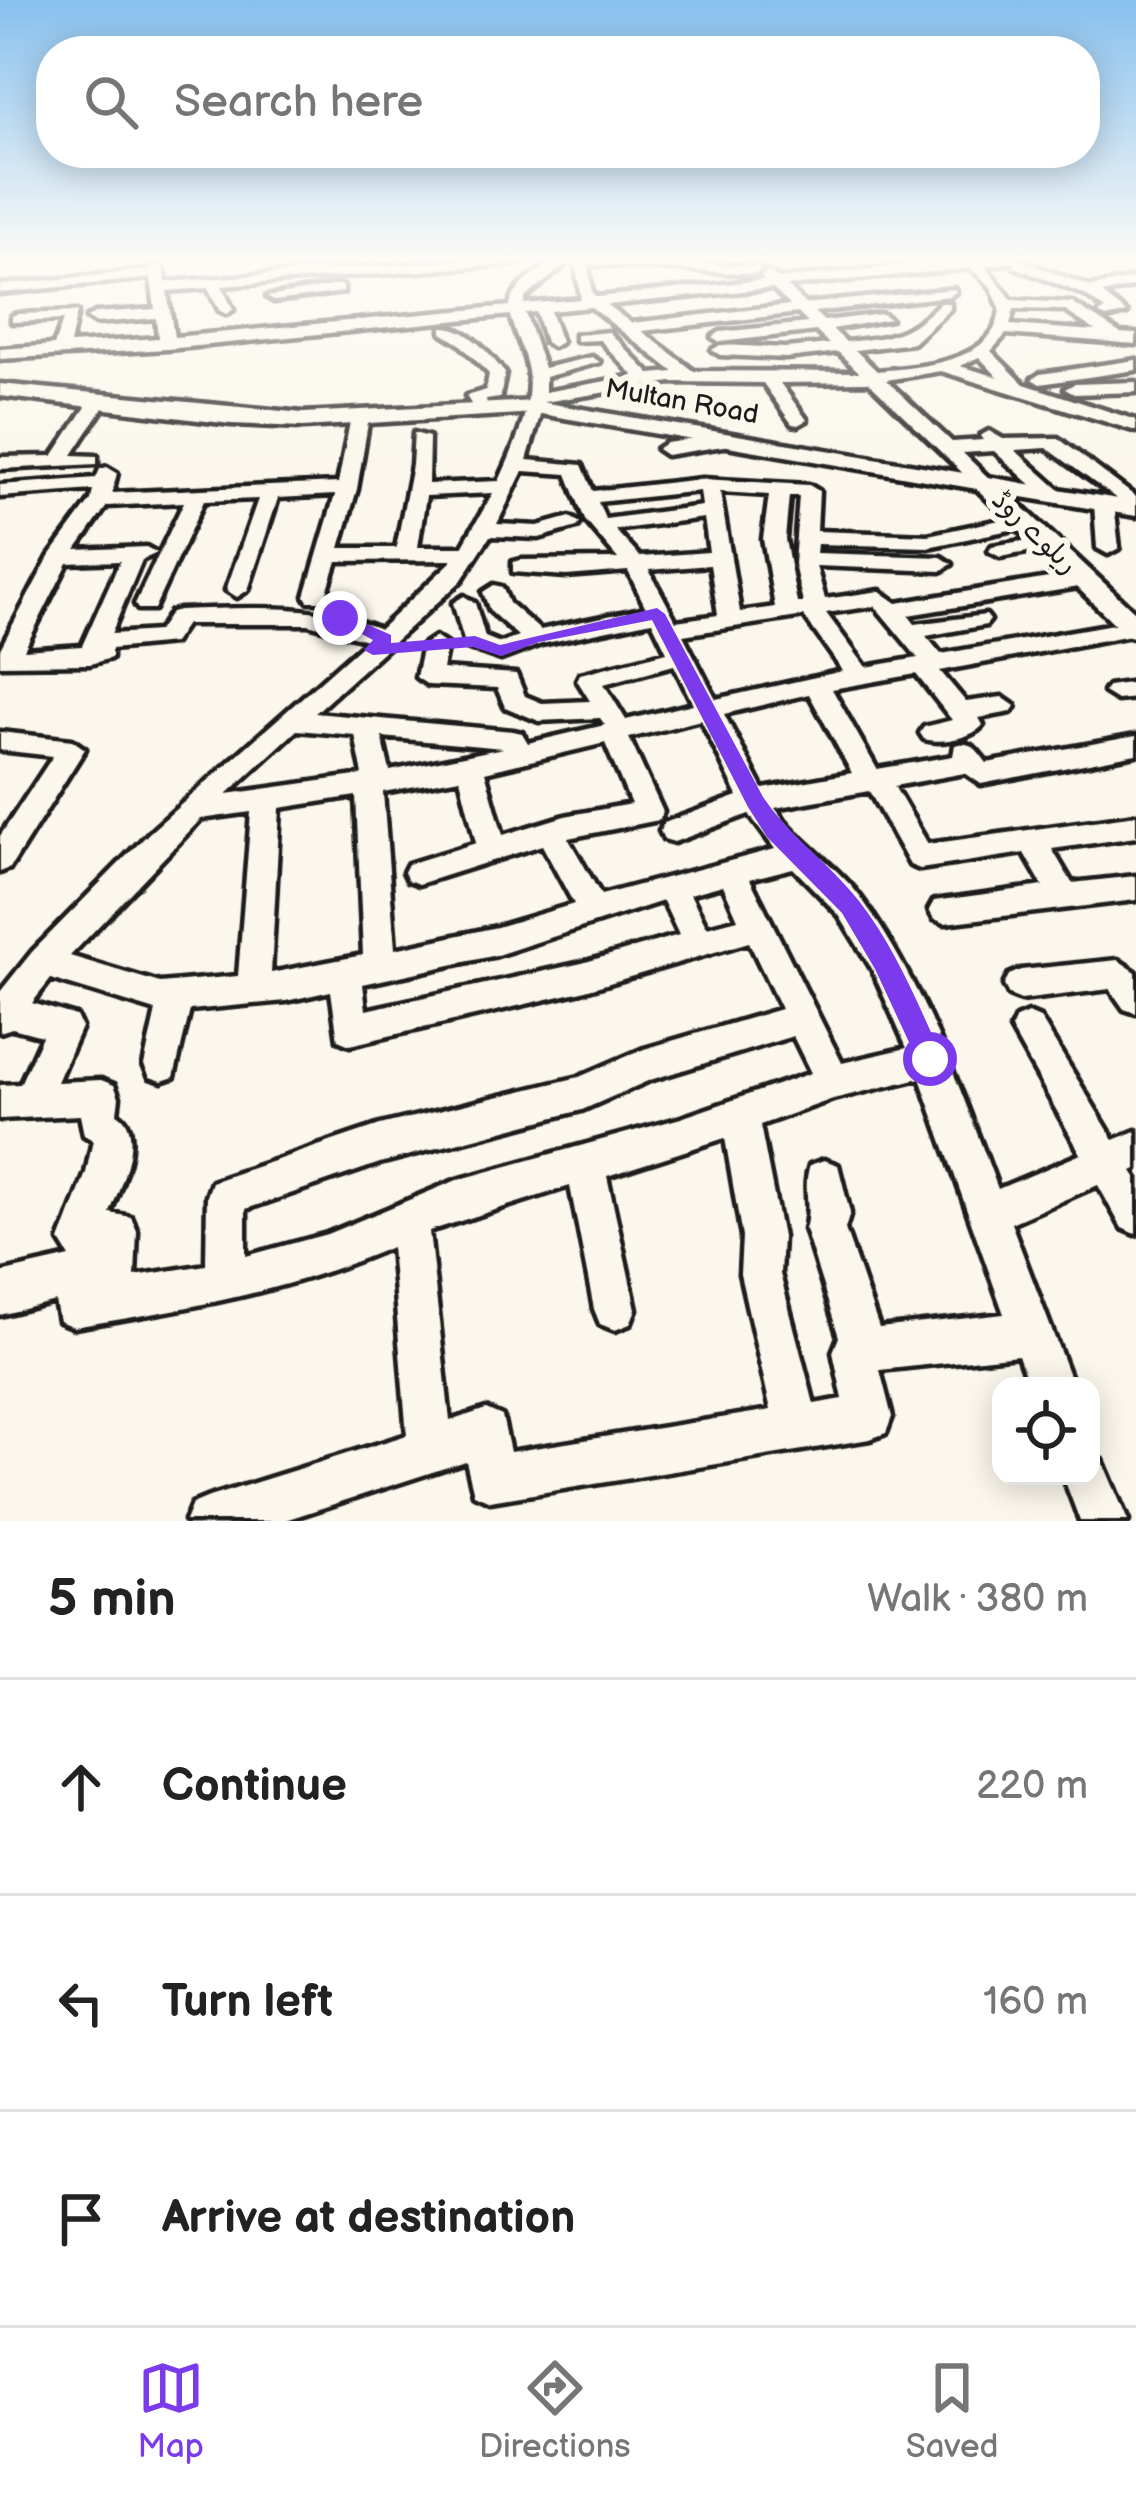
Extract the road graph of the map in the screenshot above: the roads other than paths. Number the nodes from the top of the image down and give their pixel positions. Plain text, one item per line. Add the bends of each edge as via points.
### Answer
1 (67, 330) edge
2 (127, 330) edge
3 (165, 330) edge
4 (224, 330) edge
5 (253, 330) edge
6 (282, 330) edge
7 (323, 330) edge
8 (458, 330) edge
9 (525, 330) edge
10 (551, 330) edge
11 (631, 330) edge
12 (703, 330) edge
13 (755, 330) edge
14 (784, 330) edge
15 (794, 330) edge
16 (823, 330) edge
17 (894, 330) edge
18 (922, 330) edge
19 (1004, 330) edge
20 (1013, 330) edge
21 (1080, 330) edge
22 (758, 333) junction
23 (284, 334) junction
24 (253, 336) junction
25 (582, 338) dead end
26 (904, 338) junction
27 (1088, 338) junction
28 (225, 339) junction
29 (1127, 339) edge
30 (553, 342) dead end
31 (167, 344) junction
32 (842, 347) junction
33 (128, 348) junction
34 (718, 348) junction
35 (813, 350) junction
36 (60, 351) junction
37 (783, 352) junction
38 (983, 352) junction
39 (0, 353) edge
40 (940, 366) junction
41 (1128, 366) edge
42 (537, 374) junction
43 (690, 376) junction
44 (1063, 376) junction
45 (873, 377) junction
46 (768, 378) junction
47 (795, 379) junction
48 (1040, 379) dead end
49 (646, 380) junction
50 (621, 383) junction
51 (1136, 384) edge
52 (1018, 388) junction
53 (0, 390) edge
54 (98, 402) junction
55 (535, 403) junction
56 (482, 408) junction
57 (360, 417) junction
58 (798, 420) dead end
59 (1136, 426) edge
60 (989, 436) junction
61 (420, 437) dead end
62 (730, 440) junction
63 (692, 448) junction
64 (948, 448) junction
65 (666, 449) dead end
66 (798, 452) junction
67 (59, 461) junction
68 (0, 463) edge
69 (508, 476) junction
70 (101, 479) junction
71 (703, 485) junction
72 (986, 485) junction
73 (786, 488) junction
74 (347, 489) junction
75 (0, 490) edge
76 (418, 490) junction
77 (270, 494) junction
78 (1054, 496) junction
79 (196, 497) junction
80 (1104, 504) junction
81 (1136, 508) edge
82 (713, 511) junction
83 (584, 516) junction
84 (913, 518) dead end
85 (1024, 520) junction
86 (476, 541) junction
87 (931, 541) junction
88 (1047, 543) junction
89 (806, 548) junction
90 (1108, 548) dead end
91 (172, 551) junction
92 (1000, 551) dead end
93 (406, 553) junction
94 (133, 554) junction
95 (328, 555) junction
96 (61, 556) junction
97 (719, 558) junction
98 (849, 561) junction
99 (633, 562) junction
100 (521, 567) dead end
101 (1085, 579) junction
102 (237, 590) dead end
103 (494, 592) dead end
104 (316, 596) dead end
105 (464, 603) dead end
106 (146, 604) dead end
107 (886, 604) junction
108 (804, 608) junction
109 (978, 620) dead end
110 (730, 621) junction
111 (1135, 628) edge
112 (909, 632) junction
113 (668, 633) junction
114 (535, 638) junction
115 (475, 642) junction
116 (379, 644) junction
117 (435, 645) junction
118 (93, 655) junction
119 (929, 666) junction
120 (861, 678) junction
121 (816, 685) junction
122 (1002, 706) dead end
123 (710, 708) junction
124 (549, 712) junction
125 (959, 712) junction
126 (289, 720) junction
127 (614, 724) junction
128 (366, 726) junction
129 (933, 733) dead end
130 (0, 741) edge
131 (563, 745) junction
132 (1136, 746) edge
133 (520, 755) junction
134 (470, 766) junction
135 (872, 780) junction
136 (374, 783) junction
137 (266, 799) junction
138 (755, 802) junction
139 (196, 809) junction
140 (1136, 826) edge
141 (674, 831) dead end
142 (549, 832) junction
143 (1034, 844) junction
144 (492, 848) junction
145 (802, 854) junction
146 (0, 860) edge
147 (418, 872) dead end
148 (731, 872) junction
149 (671, 886) junction
150 (1136, 888) edge
151 (1066, 899) junction
152 (945, 910) dead end
153 (595, 912) junction
154 (755, 927) junction
155 (699, 944) junction
156 (380, 964) junction
157 (346, 972) junction
158 (23, 973) edge
159 (1021, 985) dead end
160 (254, 990) junction
161 (175, 998) junction
162 (1136, 998) edge
163 (2, 1014) edge
164 (800, 1019) junction
165 (1028, 1029) dead end
166 (930, 1059) junction
167 (162, 1065) dead end
168 (833, 1082) junction
169 (15, 1102) edge
170 (740, 1116) junction
171 (1123, 1155) edge
172 (585, 1162) junction
173 (824, 1179) dead end
174 (986, 1214) junction
175 (1136, 1214) edge
176 (408, 1219) junction
177 (226, 1282) junction
178 (101, 1290) junction
179 (0, 1294) edge
180 (615, 1309) dead end
181 (1030, 1333) junction
182 (865, 1351) junction
183 (1047, 1377) edge
184 (798, 1429) junction
185 (431, 1452) junction
186 (1090, 1485) edge
187 (292, 1507) edge
188 (208, 1521) edge
189 (1104, 1521) edge

1 - 36 street
2 - 33 street
3 - 31 street
4 - 28 street
5 - 24 street
6 - 23 street
7 - 23 street
8 - 56 street via 497,373 494,394 475,396
9 - 42 street
10 - 30 street
11 - 43 street
12 - 34 street
13 - 22 street
14 - 22 street
15 - 35 street
16 - 32 street
17 - 26 street
18 - 26 street
19 - 38 street
20 - 27 street
21 - 27 street
22 - 34 street
22 - 37 street
23 - 24 street
24 - 28 street
25 - 49 street via 604,335
26 - 32 street
27 - 29 street
27 - 41 street
28 - 31 street
31 - 33 street
32 - 35 street
32 - 45 street
33 - 36 street
34 - 37 street
35 - 37 street
36 - 39 street
37 - 47 street
38 - 40 street
38 - 52 street
40 - 45 street
40 - 52 street
41 - 44 street
41 - 51 street
42 - 50 street via 598,359
42 - 55 street
43 - 46 street
43 - 49 street
44 - 48 street
44 - 51 street via 1073,388
45 - 47 street
45 - 64 street
46 - 47 street
46 - 58 street
49 - 50 street
50 - 55 street
52 - 59 street
53 - 54 main road, Multan Road
54 - 57 main road, Multan Road via 231,417
54 - 67 street
55 - 56 main road, Multan Road
55 - 62 main road, Multan Road
55 - 69 street
56 - 57 main road, Multan Road
57 - 74 street
60 - 64 street
60 - 78 street
60 - 81 street via 1051,442
61 - 76 street
62 - 63 street
62 - 66 main road, Multan Road
63 - 65 street
63 - 71 street via 696,462 687,463
64 - 72 street
66 - 72 main road, Multan Road
66 - 73 street
67 - 68 street
67 - 70 street
69 - 76 street
69 - 83 street via 575,469
69 - 86 street
70 - 75 street
70 - 79 street
70 - 96 street
71 - 73 street
71 - 82 street
71 - 83 street
72 - 78 main road, Multan Road
72 - 85 main road, ریلوے روڈ
73 - 89 street via 809,490
73 - 108 street via 773,539
74 - 77 street
74 - 95 street
76 - 93 street
77 - 79 street
77 - 102 street
78 - 80 main road, Multan Road
79 - 91 street
80 - 81 main road, Multan Road
80 - 90 street
82 - 83 street
82 - 97 street
83 - 86 street
83 - 99 street
84 - 87 street
85 - 87 street
85 - 88 main road, ریلوے روڈ
86 - 93 street
86 - 116 street via 453,576
87 - 89 street
87 - 98 street via 945,572
88 - 92 street
88 - 101 main road, ریلوے روڈ
89 - 98 street
89 - 108 street
91 - 94 street
91 - 106 street
93 - 95 street
94 - 96 street
94 - 118 street
95 - 104 street
96 - 118 street via 7,658
97 - 99 street
97 - 110 street
98 - 107 street
99 - 100 street
99 - 113 street
101 - 107 street
101 - 111 main road, ریلوے روڈ
103 - 114 street via 498,606
105 - 115 street
107 - 108 street
107 - 112 street
108 - 110 street
108 - 120 street
109 - 112 street
110 - 113 street
111 - 119 street
112 - 119 street
113 - 114 street
113 - 123 street
113 - 127 street via 589,680
114 - 115 street via 501,651
115 - 117 street
116 - 117 street
116 - 118 street via 340,618 297,612 178,617 165,638
116 - 126 street
117 - 124 street via 428,677 507,680 514,701
119 - 120 street
119 - 125 street
120 - 121 street
121 - 123 street
121 - 135 street
122 - 125 street
123 - 127 street
123 - 138 street
124 - 127 street
124 - 131 street
125 - 129 street via 970,725
126 - 128 street
126 - 139 street
127 - 131 street
127 - 142 street via 649,812
128 - 133 street via 513,740
128 - 136 street
130 - 146 street via 72,749
131 - 133 street
132 - 135 street via 981,774 966,755
133 - 134 street
134 - 136 street
134 - 144 street
135 - 138 street
135 - 143 street via 920,857
136 - 137 street
136 - 156 street
137 - 139 street
137 - 160 street
138 - 141 street
138 - 145 street
139 - 158 street
140 - 143 street
142 - 144 street
142 - 153 street
143 - 151 street
144 - 147 street
145 - 148 street
145 - 166 street via 850,906
148 - 149 street
148 - 154 street
149 - 153 street
149 - 155 street
150 - 151 street
151 - 152 street
153 - 156 street
154 - 155 street
154 - 164 street
155 - 157 street via 350,1029
156 - 157 street
157 - 160 street
158 - 161 street
158 - 163 street
159 - 162 street via 1118,974
160 - 161 street
161 - 167 street
163 - 169 street via 64,1027
164 - 168 street
164 - 177 street via 644,1065 582,1093 380,1144 226,1196
165 - 171 street
166 - 168 street
166 - 174 street
168 - 170 street
169 - 178 street via 101,1097 97,1122 113,1130 80,1241 117,1231
170 - 172 street
170 - 184 street via 762,1237 760,1274
171 - 174 street
171 - 175 street
172 - 176 street
172 - 180 street
173 - 182 street via 825,1229
174 - 181 street
176 - 177 street via 328,1254
176 - 185 street
177 - 178 street
178 - 179 street
181 - 182 street
181 - 183 street
182 - 184 street via 854,1352 869,1417
184 - 185 street via 490,1478 486,1432
185 - 187 street
186 - 189 street
187 - 188 street

